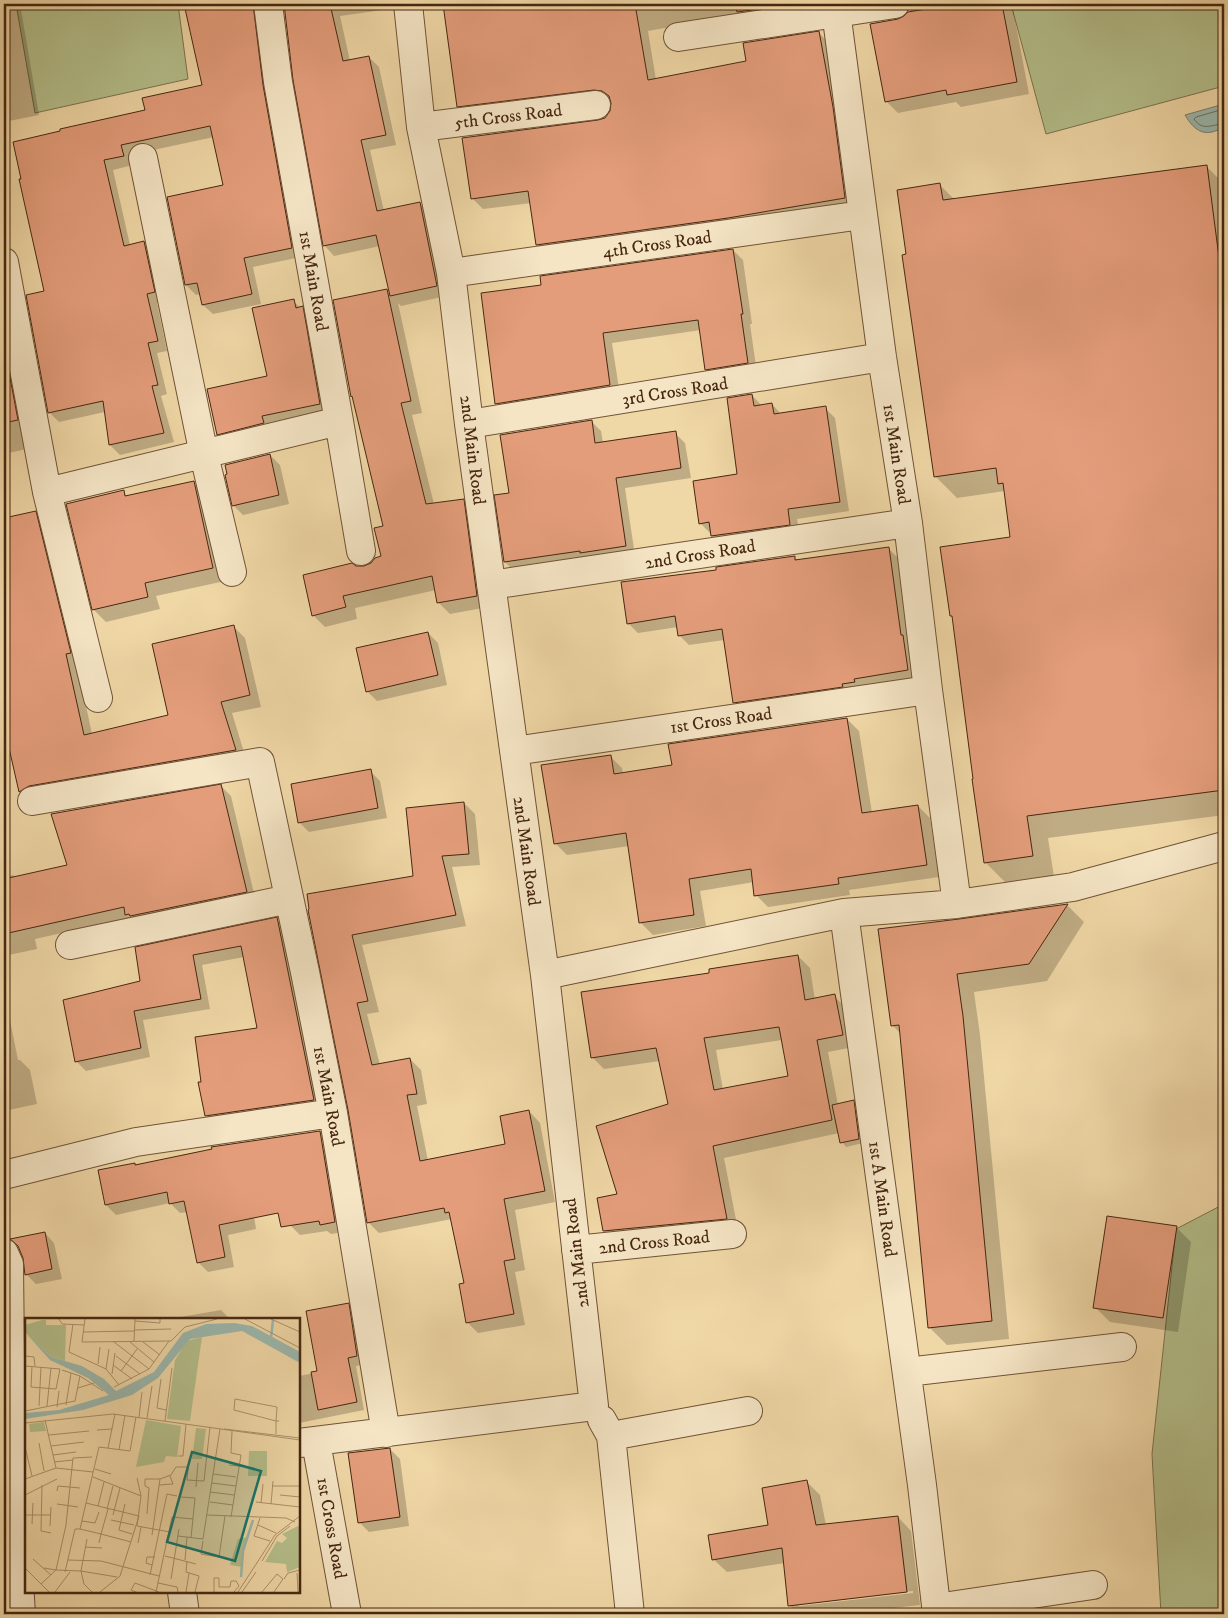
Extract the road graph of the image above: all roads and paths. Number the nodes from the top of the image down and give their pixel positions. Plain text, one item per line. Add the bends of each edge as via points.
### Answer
1 (268, 4) edge
2 (408, 4) edge
3 (895, 4) edge
4 (836, 8) edge
5 (678, 37) dead end
6 (596, 105) dead end
7 (421, 127) junction
8 (143, 158) dead end
9 (862, 214) junction
10 (4, 270) edge
11 (451, 273) junction
12 (882, 358) junction
13 (339, 421) junction
14 (469, 424) junction
15 (204, 455) junction
16 (47, 492) junction
17 (908, 522) junction
18 (361, 551) dead end
19 (232, 572) dead end
20 (491, 585) junction
21 (928, 690) junction
22 (98, 698) dead end
23 (514, 751) junction
24 (32, 801) dead end
25 (1224, 846) edge
26 (289, 899) junction
27 (957, 904) junction
28 (844, 913) junction
29 (70, 945) dead end
30 (545, 975) junction
31 (333, 1113) junction
32 (4, 1175) edge
33 (732, 1234) dead end
34 (576, 1250) junction
35 (4, 1253) edge
36 (1122, 1347) dead end
37 (907, 1372) junction
38 (594, 1406) junction
39 (748, 1410) dead end
40 (386, 1433) junction
41 (611, 1436) junction
42 (308, 1443) edge
43 (7, 1448) edge
44 (1093, 1585) dead end
45 (182, 1593) edge
46 (936, 1611) edge
47 (21, 1614) edge
48 (184, 1614) edge
49 (347, 1614) edge
50 (630, 1614) edge

1 - 13 street, 1st Main Road via 278,82
2 - 7 street, 2nd Main Road
3 - 4 street
4 - 5 street
4 - 9 street, 1st Main Road
6 - 7 street, 5th Cross Road
7 - 11 street, 2nd Main Road
8 - 15 street
9 - 11 street, 4th Cross Road
9 - 12 street, 1st Main Road
10 - 16 street
11 - 14 street, 2nd Main Road
12 - 14 street, 3rd Cross Road
12 - 17 street, 1st Main Road
13 - 15 street
13 - 18 street, 1st Main Road
14 - 20 street, 2nd Main Road
15 - 16 street
15 - 19 street
16 - 22 street
17 - 20 street, 2nd Cross Road
17 - 21 street, 1st Main Road
20 - 23 street, 2nd Main Road
21 - 23 street, 1st Cross Road
21 - 27 street, 1st Main Road
23 - 30 street, 2nd Main Road
24 - 26 street, 1st Main Road via 260,762
25 - 27 street via 1073,887
26 - 29 street
26 - 31 street, 1st Main Road
27 - 28 street
28 - 30 street
28 - 37 street, 1st A Main Road
30 - 34 street, 2nd Main Road
31 - 32 street via 136,1142
31 - 40 street, 1st Main Road
33 - 34 street, 2nd Cross Road
34 - 38 street, 2nd Main Road
35 - 43 street via 9,1264
36 - 37 street
37 - 46 street, 1st A Main Road
38 - 40 street
38 - 41 street
39 - 41 street
40 - 42 street
41 - 50 street
42 - 49 street, 1st Cross Road
43 - 47 street
44 - 46 street
45 - 48 street

